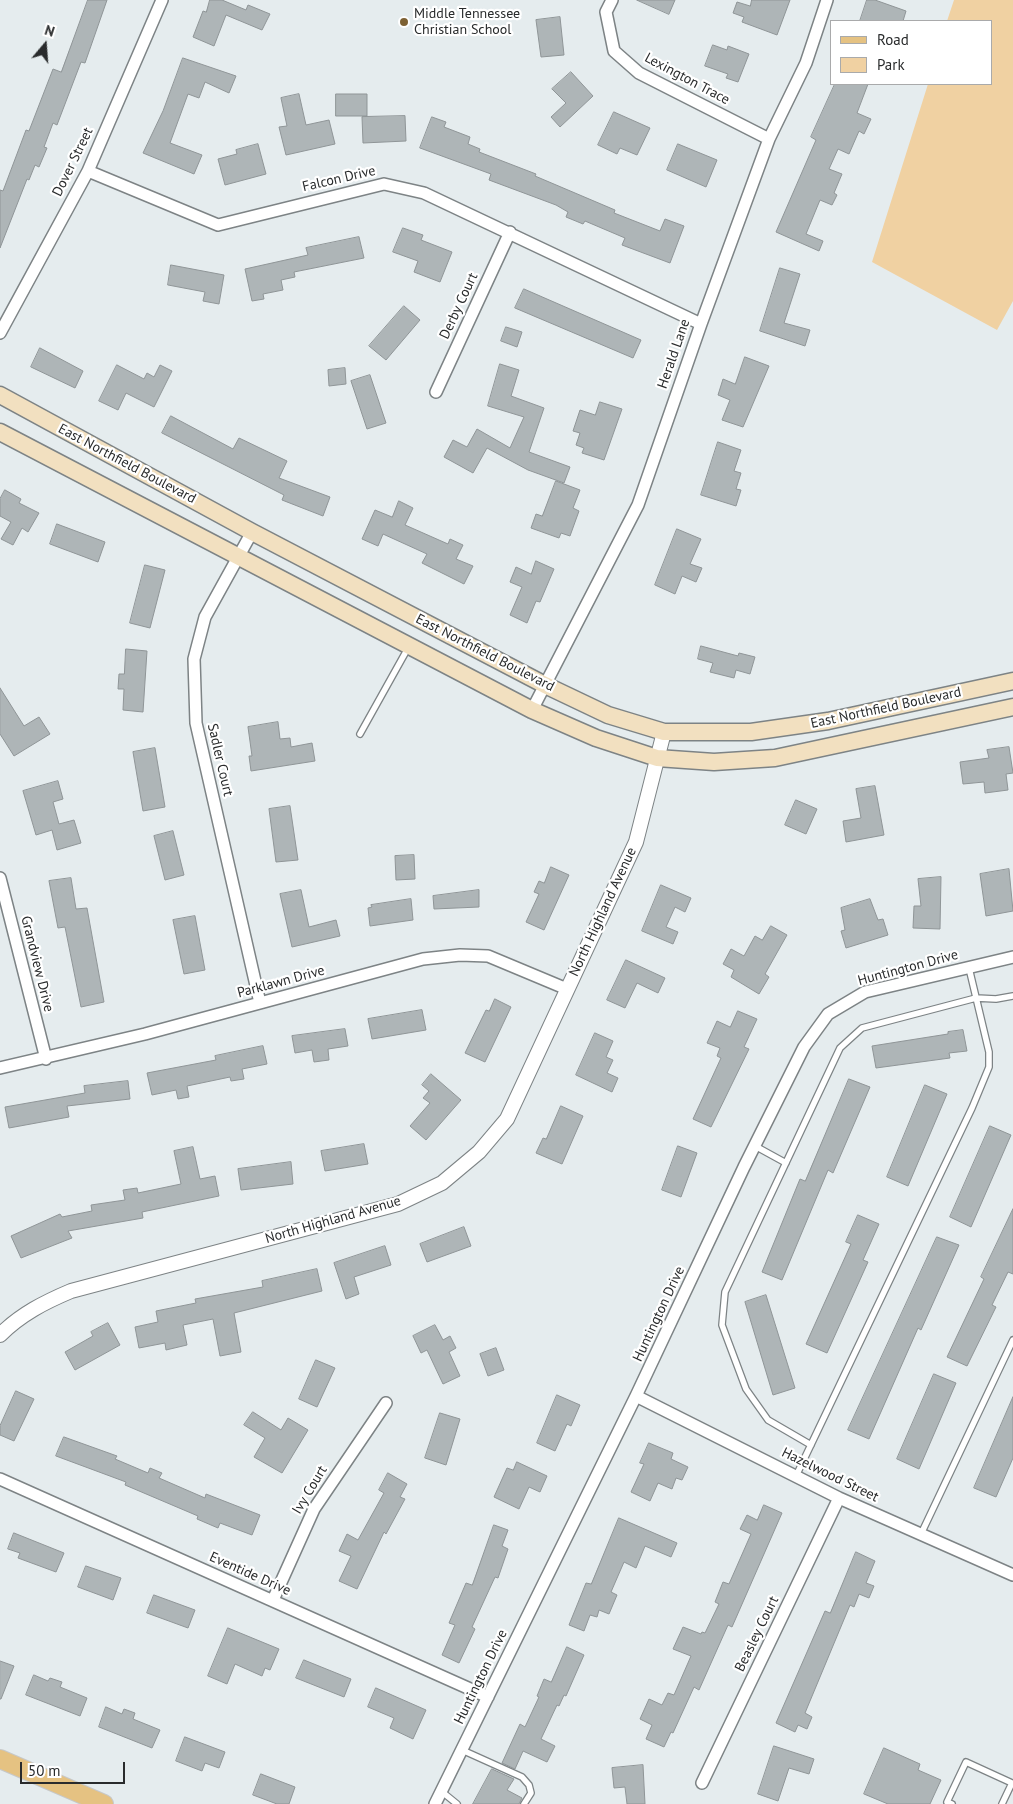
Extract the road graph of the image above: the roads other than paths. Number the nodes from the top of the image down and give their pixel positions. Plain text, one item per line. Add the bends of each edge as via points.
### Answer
1 (162, 0) edge
2 (612, 0) edge
3 (827, 0) edge
4 (769, 139) junction
5 (88, 171) junction
6 (510, 232) junction
7 (701, 324) junction
8 (0, 333) edge
9 (436, 392) dead end
10 (0, 395) edge
11 (0, 432) edge
12 (252, 532) junction
13 (238, 556) junction
14 (409, 646) junction
15 (1013, 681) edge
16 (545, 685) junction
17 (1013, 707) edge
18 (532, 710) junction
19 (664, 732) junction
20 (360, 734) dead end
21 (657, 758) junction
22 (0, 878) edge
23 (1013, 958) edge
24 (969, 968) junction
25 (567, 989) junction
26 (1013, 996) edge
27 (976, 998) junction
28 (260, 1003) junction
29 (46, 1059) junction
30 (0, 1068) edge
31 (755, 1146) junction
32 (786, 1163) junction
33 (0, 1334) edge
34 (1013, 1340) edge
35 (636, 1396) junction
36 (386, 1403) dead end
37 (811, 1445) junction
38 (796, 1476) junction
39 (0, 1479) edge
40 (839, 1498) junction
41 (921, 1534) junction
42 (1013, 1575) edge
43 (273, 1600) junction
44 (488, 1697) junction
45 (462, 1750) junction
46 (0, 1759) edge
47 (702, 1783) dead end
48 (441, 1791) junction
49 (104, 1804) edge
50 (435, 1804) edge
51 (456, 1804) edge
52 (524, 1804) edge
53 (952, 1804) edge
54 (1002, 1804) edge

1 - 5 street, Dover Street
2 - 4 street, Lexington Trace via 606,12 614,51 639,73
3 - 4 street, Herald Lane via 806,63
4 - 7 street, Herald Lane
5 - 6 street, Falcon Drive via 218,225 384,184 424,192
5 - 8 street, Dover Street
6 - 7 street, Falcon Drive
6 - 9 street, Derby Court
7 - 16 street, Herald Lane via 638,505
10 - 12 main road, East Northfield Boulevard
11 - 13 main road, East Northfield Boulevard
12 - 13 street, Sadler Court
12 - 16 main road, East Northfield Boulevard
13 - 14 main road, East Northfield Boulevard
13 - 28 street, Sadler Court via 205,617 194,659 196,723
14 - 18 main road, East Northfield Boulevard
14 - 20 lane
15 - 19 main road, East Northfield Boulevard via 799,725 751,732
16 - 18 street, Herald Lane
16 - 19 main road, East Northfield Boulevard via 608,715
17 - 21 main road, East Northfield Boulevard via 775,758 714,762
18 - 21 main road, East Northfield Boulevard via 596,738
19 - 21 street, North Highland Avenue
21 - 25 street, North Highland Avenue via 636,842
22 - 29 street, Grandview Drive
23 - 24 street, Huntington Drive
24 - 27 lane
24 - 31 street, Huntington Drive via 865,992 828,1014 804,1047
25 - 28 street, Parklawn Drive via 488,956 460,955 423,959
25 - 33 street, North Highland Avenue via 507,1118 479,1152 442,1183 398,1204 71,1291 39,1305
26 - 27 lane
27 - 32 lane via 862,1028 850,1037 840,1048
27 - 37 lane via 989,1052 989,1067
28 - 29 street, Parklawn Drive
29 - 30 street, Parklawn Drive
31 - 32 lane
31 - 35 street, Huntington Drive
32 - 37 lane via 725,1292 722,1325 746,1389 768,1420
34 - 41 lane
35 - 38 street, Hazelwood Street
35 - 44 street, Huntington Drive
36 - 43 street, Ivy Court via 314,1509
37 - 38 lane
38 - 40 street, Hazelwood Street
39 - 43 street, Eventide Drive
40 - 41 street, Hazelwood Street
40 - 47 street, Beasley Court
41 - 42 street, Hazelwood Street
43 - 44 street, Eventide Drive
44 - 45 street, Huntington Drive
45 - 48 street, Huntington Drive
45 - 52 lane via 522,1776 531,1793
46 - 49 main road
48 - 50 street, Huntington Drive
48 - 51 lane
53 - 54 lane via 948,1802 966,1762 1012,1783

